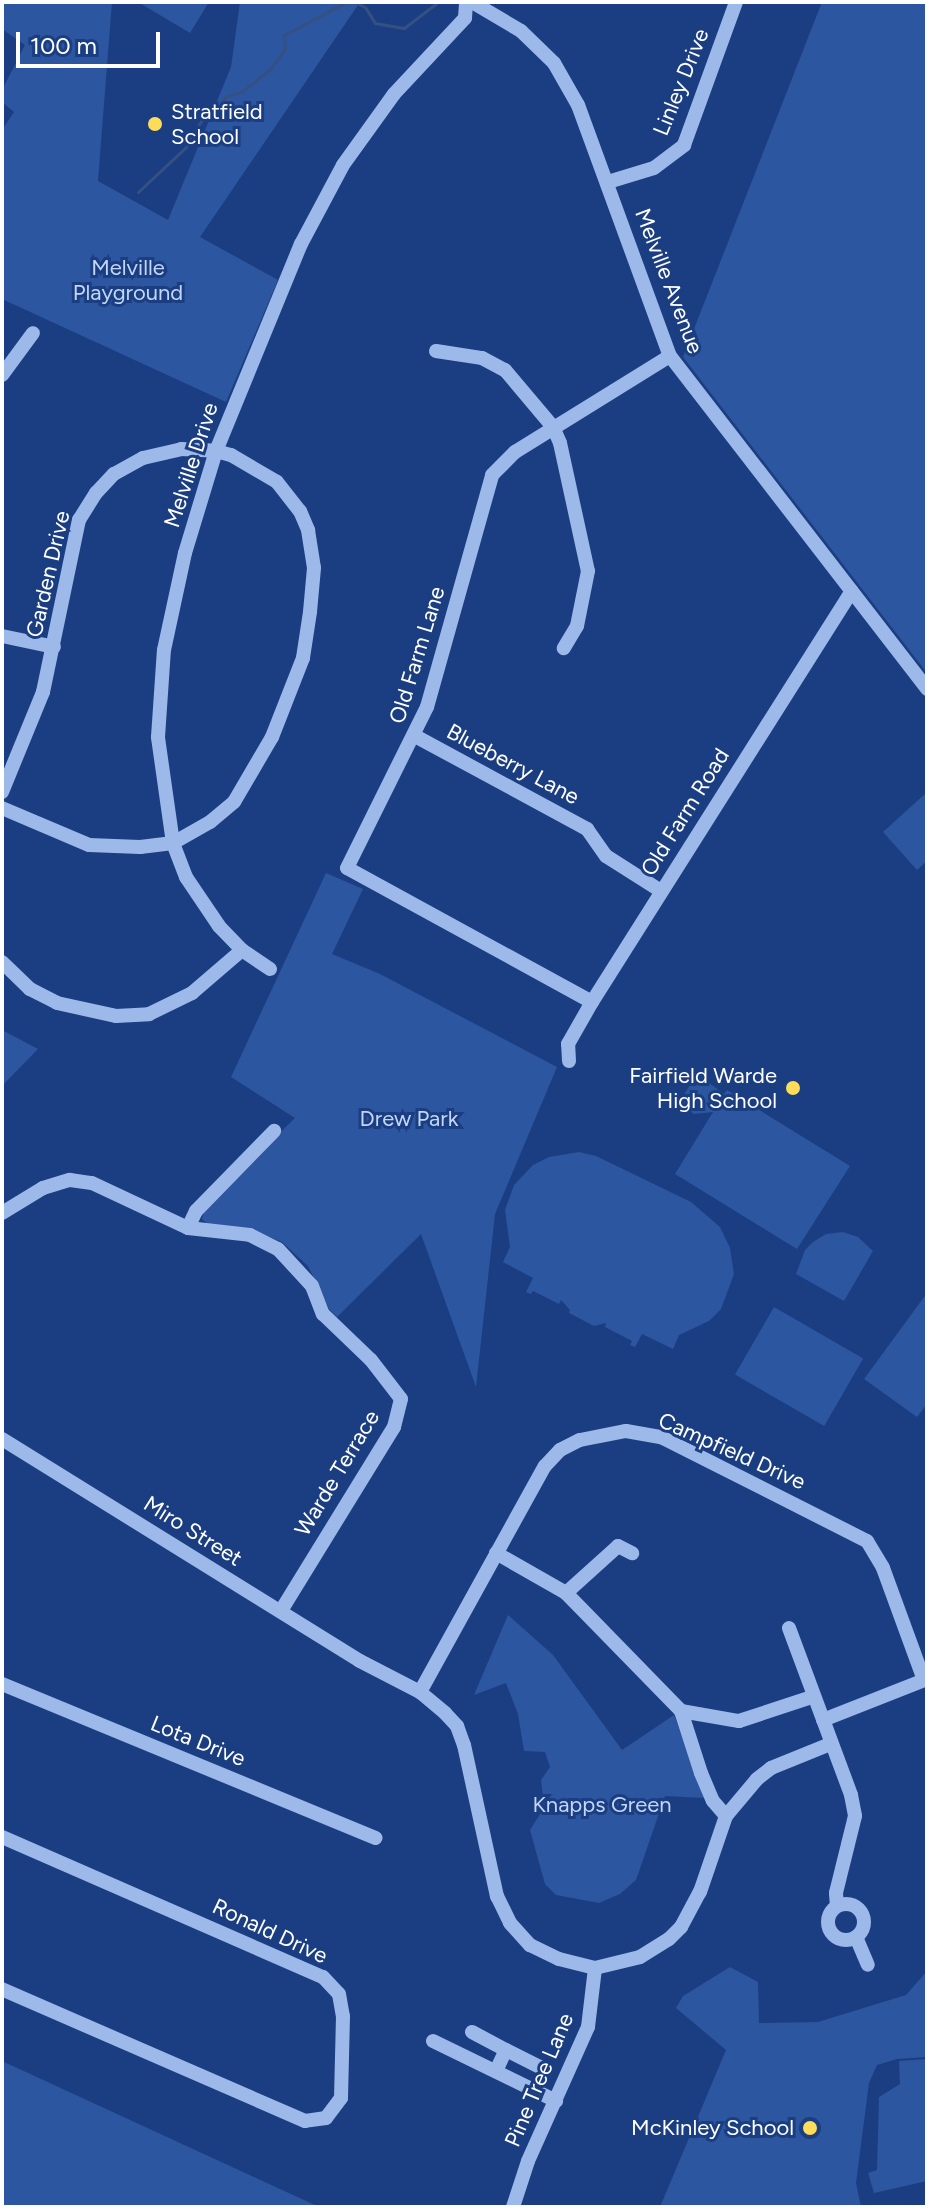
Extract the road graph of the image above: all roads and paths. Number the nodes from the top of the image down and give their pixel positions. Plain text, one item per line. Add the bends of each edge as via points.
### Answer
1 (466, 2) edge
2 (472, 2) edge
3 (736, 2) edge
4 (608, 182) junction
5 (33, 333) dead end
6 (436, 351) dead end
7 (670, 356) junction
8 (2, 375) edge
9 (553, 427) junction
10 (216, 451) junction
11 (852, 591) junction
12 (2, 636) edge
13 (54, 647) junction
14 (564, 648) dead end
15 (927, 689) edge
16 (415, 736) junction
17 (2, 792) edge
18 (2, 808) edge
19 (173, 843) junction
20 (661, 891) junction
21 (242, 950) junction
22 (2, 962) edge
23 (270, 969) dead end
24 (592, 1002) junction
25 (569, 1061) dead end
26 (274, 1131) dead end
27 (2, 1213) edge
28 (188, 1228) junction
29 (2, 1439) edge
30 (496, 1553) junction
31 (632, 1553) dead end
32 (566, 1593) junction
33 (281, 1611) junction
34 (789, 1628) dead end
35 (926, 1680) edge
36 (2, 1684) edge
37 (420, 1692) junction
38 (812, 1697) junction
39 (681, 1711) junction
40 (823, 1720) junction
41 (830, 1744) junction
42 (726, 1816) junction
43 (2, 1837) edge
44 (376, 1838) dead end
45 (837, 1906) junction
46 (856, 1937) junction
47 (868, 1965) dead end
48 (595, 1968) junction
49 (2, 1989) edge
50 (472, 2032) dead end
51 (433, 2041) dead end
52 (506, 2050) junction
53 (546, 2070) dead end
54 (496, 2071) junction
55 (556, 2101) junction
56 (513, 2207) edge

1 - 10 street, Melville Drive via 465,18 394,94 343,165 301,244
2 - 4 street, Melville Avenue via 521,31 554,63 578,105
3 - 4 street, Linley Drive via 684,145 654,168
4 - 7 street, Melville Avenue
5 - 8 street
6 - 9 street via 482,358 505,370
7 - 9 street, Old Farm Lane
7 - 11 street, Melville Avenue
9 - 14 street via 588,571 577,626
9 - 16 street, Old Farm Lane via 492,475
10 - 13 street, Garden Drive via 181,449 143,458 114,474 96,493 79,520
10 - 19 street, Melville Drive via 185,553 164,650 158,737
10 - 19 street via 277,482 300,511 313,548 310,612 303,658 250,779 210,822
11 - 15 street, Melville Avenue
11 - 20 street, Old Farm Road
12 - 13 street
13 - 17 street, Garden Drive via 31,723
16 - 20 street, Blueberry Lane via 587,829 606,856
16 - 24 street, Old Farm Lane via 347,868
18 - 19 street via 89,845
19 - 21 street, Melville Drive via 201,902
20 - 24 street, Old Farm Road
21 - 22 street via 192,993 149,1014 116,1016 57,1003 30,989
21 - 23 street, Melville Drive
24 - 25 street, Old Farm Road via 568,1044
26 - 28 street via 196,1211
27 - 28 street, Warde Terrace via 43,1188 70,1180 92,1183
28 - 33 street, Warde Terrace via 250,1235 278,1249 312,1286 323,1314 371,1360 401,1399 394,1427
29 - 33 street, Miro Street
30 - 32 street
30 - 35 street, Campfield Drive via 545,1466 560,1450 604,1433 661,1437 867,1541 883,1568
30 - 37 street, Campfield Drive
31 - 32 street via 618,1546
32 - 39 street
33 - 37 street, Miro Street
34 - 38 street
35 - 40 street
36 - 44 street, Lota Drive
37 - 48 street, Miro Street via 457,1726 497,1896 510,1923 530,1945
38 - 39 street via 739,1721
38 - 40 street
39 - 42 street via 713,1801
40 - 41 street
41 - 42 street via 771,1768
41 - 45 street via 855,1816
42 - 48 street via 700,1892 681,1927 652,1951
43 - 49 street, Ronald Drive via 323,1977 339,1994 343,2016 341,2098 326,2118 305,2121
45 - 46 street via 849,1904 863,1914 864,1926
45 - 46 street via 830,1914 830,1929 838,1938
46 - 47 street
48 - 55 street, Pine Tree Lane via 588,2027
50 - 52 street
51 - 54 street
52 - 53 street
52 - 54 street
54 - 55 street
55 - 56 street, Pine Tree Lane

